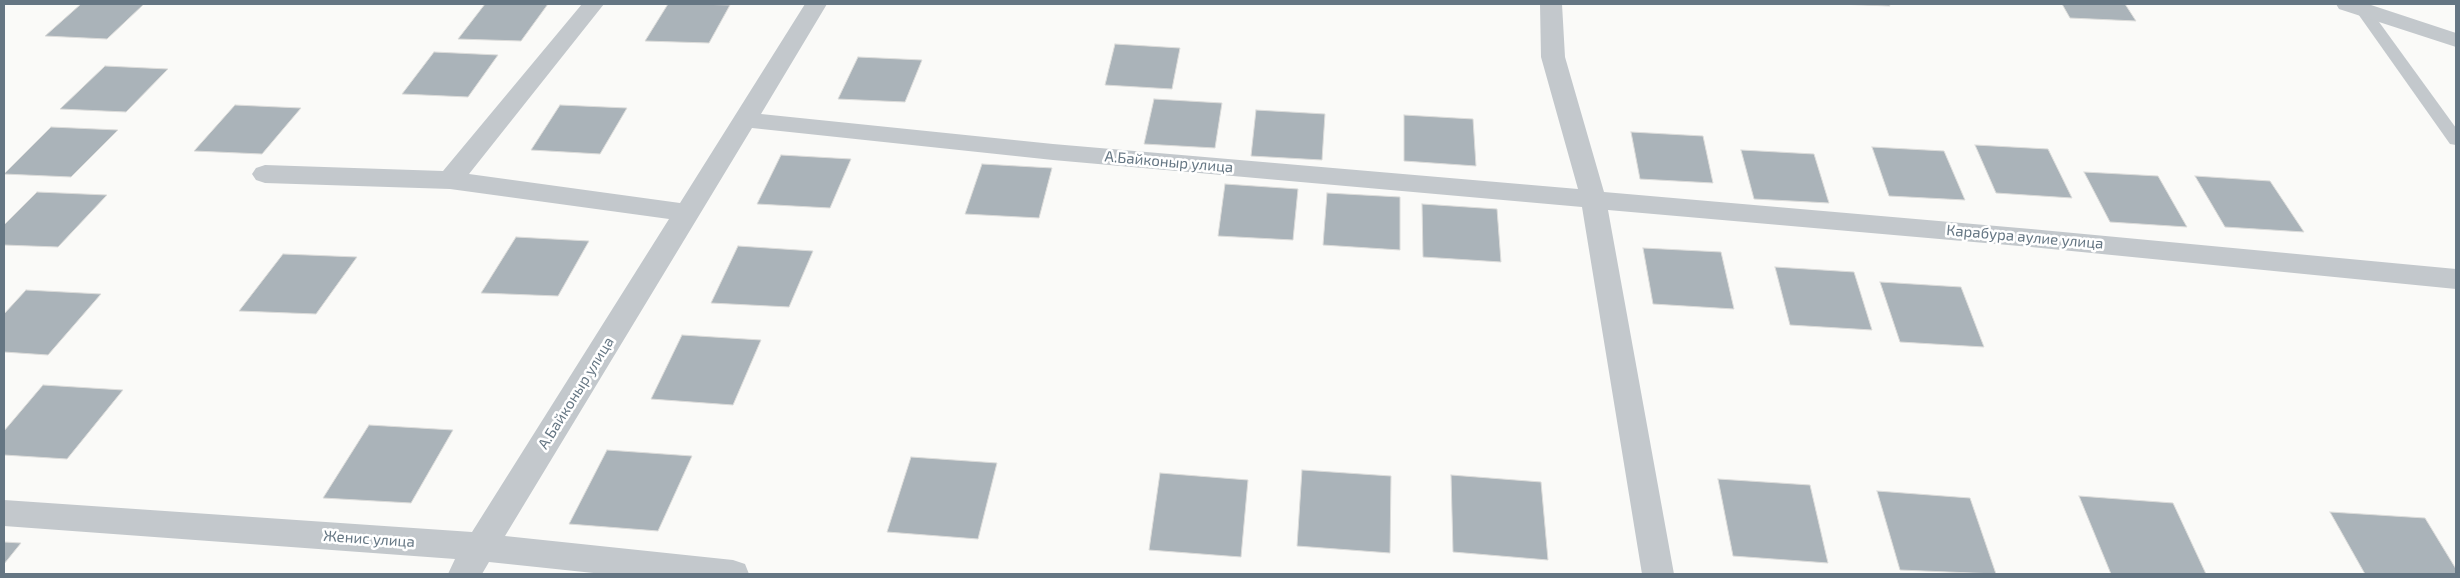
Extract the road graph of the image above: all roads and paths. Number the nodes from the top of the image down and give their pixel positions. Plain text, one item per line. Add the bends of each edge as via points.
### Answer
1 (593, 4) edge
2 (816, 4) edge
3 (1551, 4) edge
4 (2356, 5) edge
5 (2456, 40) edge
6 (747, 120) junction
7 (2456, 140) edge
8 (266, 174) dead end
9 (450, 180) junction
10 (1593, 198) junction
11 (688, 213) junction
12 (2456, 279) edge
13 (4, 513) edge
14 (481, 547) junction
15 (464, 574) edge
16 (733, 574) edge
17 (1658, 574) edge

1 - 9 street
2 - 6 street, А.Байконыр улица
3 - 10 street via 1553,57
4 - 5 street
4 - 7 lane
6 - 10 street, А.Байконыр улица via 1053,152
6 - 11 street, А.Байконыр улица
8 - 9 street
9 - 11 street
10 - 12 street, Карабура аулие улица
10 - 17 street
11 - 14 street, А.Байконыр улица
13 - 14 street, Женис улица
14 - 15 street, А.Байконыр улица
14 - 16 street, Женис улица

